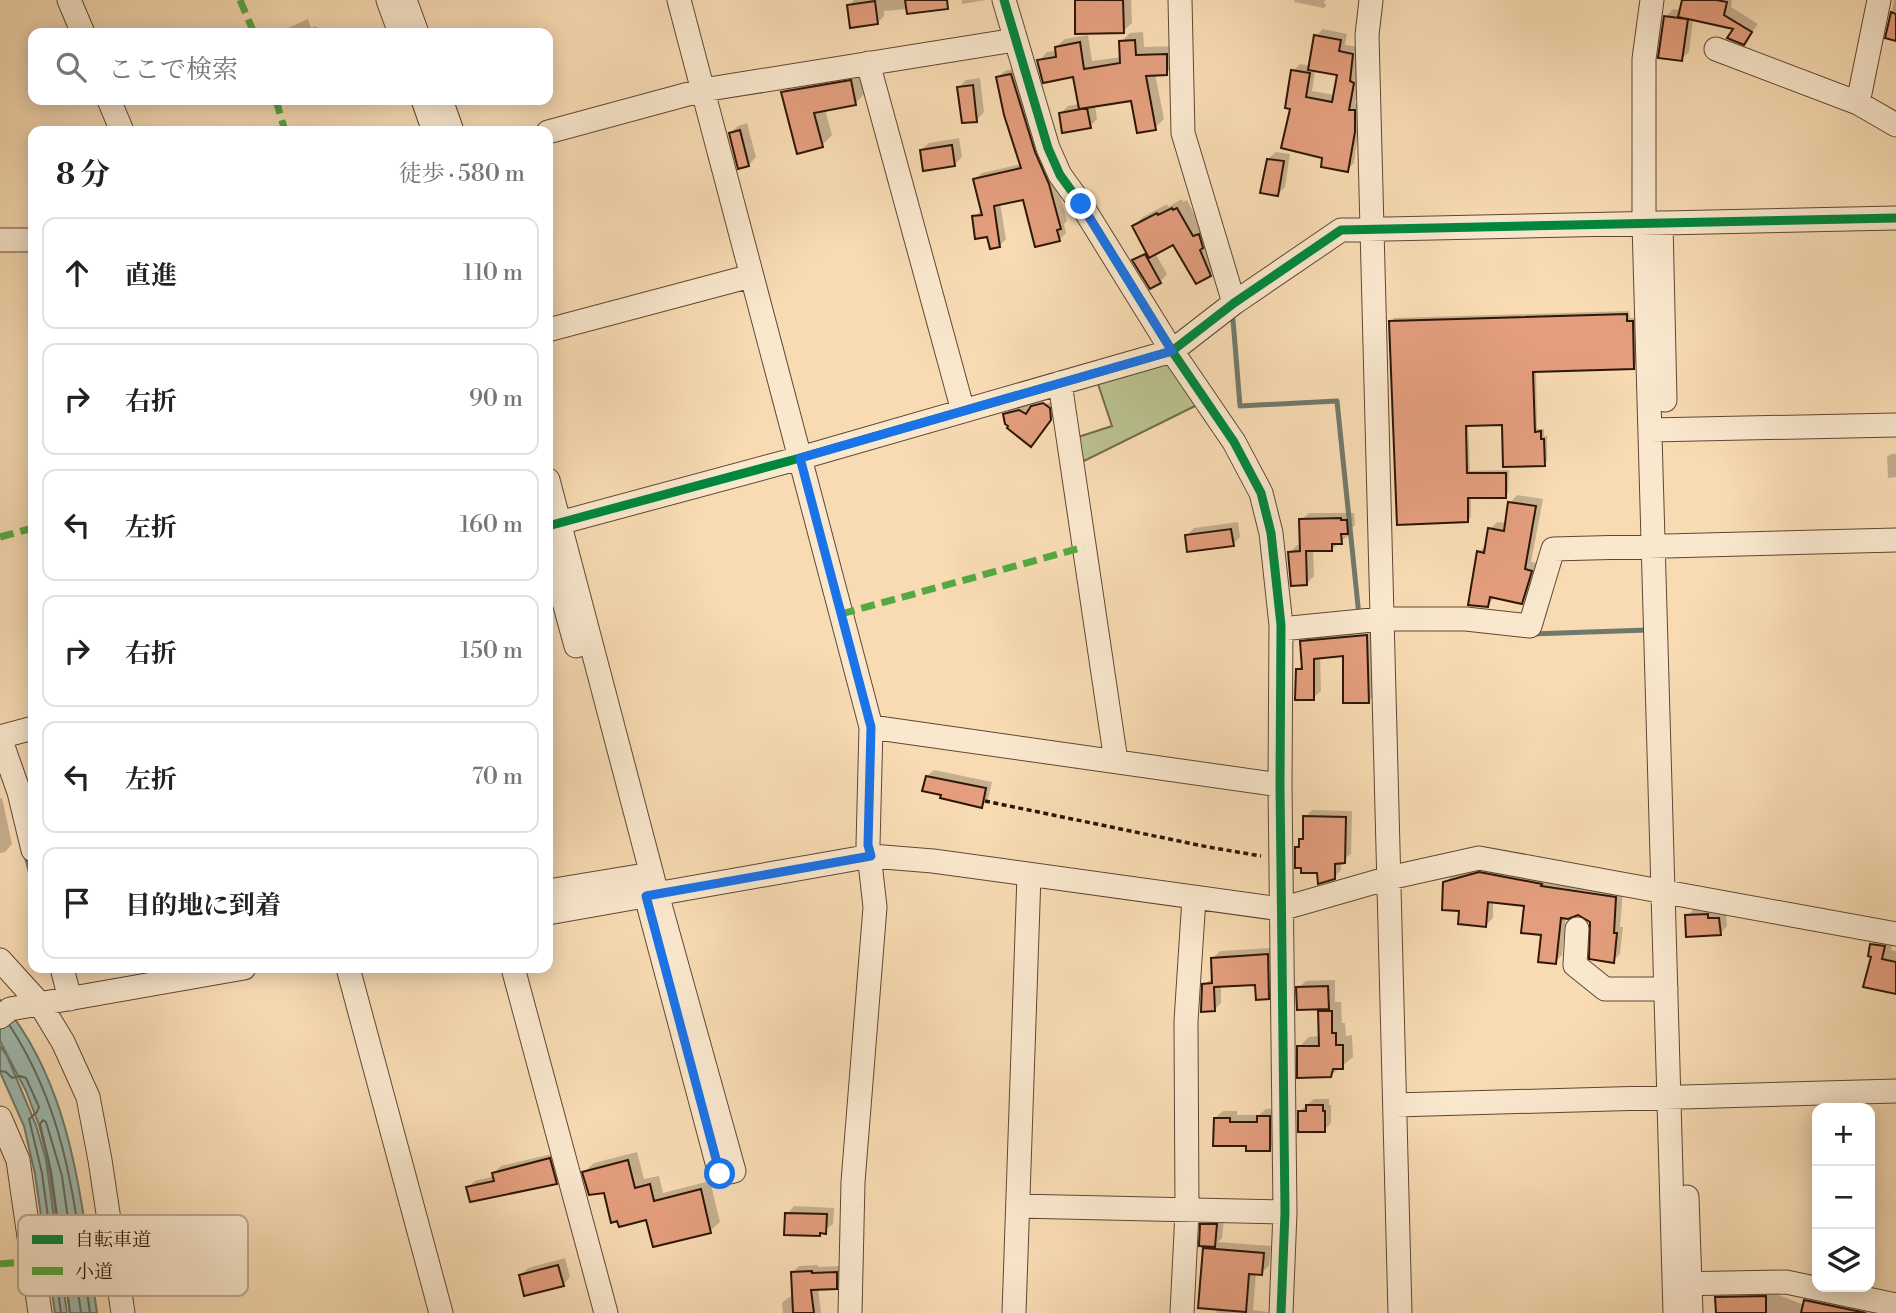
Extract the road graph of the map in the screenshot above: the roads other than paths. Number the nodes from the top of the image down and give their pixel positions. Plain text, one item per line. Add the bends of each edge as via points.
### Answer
1 (69, 0) edge
2 (388, 0) edge
3 (405, 0) edge
4 (679, 0) edge
5 (1004, 0) edge
6 (1180, 0) edge
7 (1371, 0) edge
8 (1652, 0) edge
9 (1879, 0) edge
10 (81, 28) edge
11 (398, 28) edge
12 (415, 28) edge
13 (1015, 40) junction
14 (1716, 49) dead end
15 (868, 64) junction
16 (703, 90) junction
17 (1858, 103) junction
18 (111, 105) edge
19 (425, 105) edge
20 (443, 105) edge
21 (1896, 125) edge
22 (120, 126) edge
23 (432, 126) edge
24 (450, 126) edge
25 (553, 131) edge
26 (1896, 218) edge
27 (1653, 224) junction
28 (1371, 230) junction
29 (0, 240) edge
30 (28, 240) edge
31 (751, 276) junction
32 (1234, 303) junction
33 (553, 329) edge
34 (1172, 351) junction
35 (1060, 383) junction
36 (963, 411) junction
37 (1896, 425) edge
38 (1658, 430) junction
39 (800, 458) junction
40 (554, 525) edge
41 (1896, 540) edge
42 (1661, 546) junction
43 (553, 562) edge
44 (1382, 619) junction
45 (1281, 629) junction
46 (871, 727) junction
47 (28, 730) edge
48 (0, 738) edge
49 (1116, 761) junction
50 (1280, 785) junction
51 (17, 793) edge
52 (28, 832) edge
53 (871, 856) junction
54 (1029, 875) junction
55 (1389, 878) junction
56 (645, 889) junction
57 (553, 891) edge
58 (1671, 893) junction
59 (1194, 898) junction
60 (1282, 909) junction
61 (553, 913) edge
62 (1577, 929) dead end
63 (1896, 934) edge
64 (0, 960) edge
65 (63, 973) edge
66 (216, 973) edge
67 (349, 973) edge
68 (514, 973) edge
69 (1666, 989) junction
70 (70, 999) junction
71 (40, 1004) junction
72 (5, 1013) edge
73 (1896, 1091) edge
74 (1677, 1097) junction
75 (1395, 1105) junction
76 (0, 1118) edge
77 (1018, 1206) junction
78 (1187, 1212) junction
79 (1285, 1212) junction
80 (26, 1215) edge
81 (108, 1215) edge
82 (1682, 1284) junction
83 (1896, 1305) edge
84 (441, 1313) edge
85 (606, 1313) edge
86 (850, 1313) edge
87 (1014, 1313) edge
88 (1182, 1313) edge
89 (1281, 1313) edge
90 (1400, 1313) edge
91 (1675, 1313) edge
92 (1691, 1313) edge

1 - 10 street
2 - 11 street
3 - 12 street
4 - 16 street
5 - 13 street
6 - 32 street via 1183,133
7 - 28 street via 1367,35
8 - 27 street via 1644,59
9 - 17 street
13 - 15 street
13 - 34 street via 1060,175
14 - 17 street
15 - 16 street
15 - 36 street
16 - 25 street
16 - 31 street
17 - 21 street
18 - 22 street
19 - 23 street
20 - 24 street
26 - 27 street
27 - 28 street
27 - 38 street
28 - 32 street via 1341,230
28 - 44 street
29 - 30 street
31 - 33 street
31 - 39 street
32 - 34 street
34 - 35 street
34 - 45 street via 1234,442 1261,493
35 - 36 street
35 - 49 street
36 - 39 street
37 - 38 street
38 - 42 street
39 - 40 street
39 - 46 street
40 - 56 street
41 - 42 street
42 - 44 street via 1553,549 1530,626 1466,619
42 - 58 street
43 - 56 street
44 - 45 street
44 - 55 street
45 - 50 street
46 - 49 street
46 - 53 street
47 - 48 street
48 - 51 street
49 - 50 street
50 - 60 street
51 - 52 street
53 - 54 street
53 - 56 street
53 - 86 street via 876,907 853,1182
54 - 59 street
54 - 77 street
55 - 58 street via 1479,858
55 - 60 street
55 - 75 street
56 - 56 street via 734,1171 720,1174
56 - 57 street
56 - 61 street
58 - 63 street
58 - 69 street
58 - 74 street
59 - 60 street
59 - 78 street via 1186,1021
60 - 79 street
62 - 69 street via 1575,965 1605,989
64 - 71 street
65 - 70 street
66 - 70 street
67 - 84 street
68 - 85 street
69 - 74 street
70 - 71 street
71 - 72 street
71 - 81 street via 88,1097
73 - 74 street
74 - 75 street
74 - 82 street
75 - 90 street
76 - 80 street via 18,1160
77 - 78 street
77 - 87 street
78 - 79 street
78 - 88 street
79 - 89 street
82 - 83 street via 1786,1282
82 - 91 street
82 - 92 street

